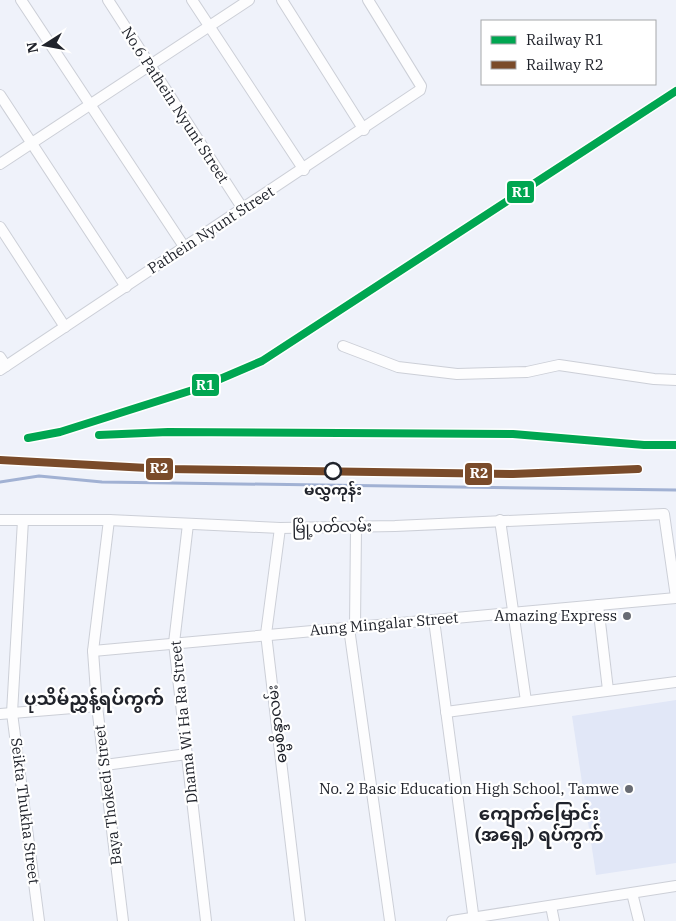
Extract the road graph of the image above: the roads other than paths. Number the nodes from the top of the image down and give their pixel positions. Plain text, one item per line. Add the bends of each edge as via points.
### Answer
1 (21, 0) edge
2 (108, 0) edge
3 (192, 0) edge
4 (248, 0) edge
5 (282, 0) edge
6 (368, 0) edge
7 (209, 25) junction
8 (150, 65) junction
9 (0, 94) edge
10 (90, 104) junction
11 (364, 130) junction
12 (32, 143) junction
13 (0, 164) edge
14 (304, 170) junction
15 (243, 209) junction
16 (0, 227) edge
17 (185, 248) junction
18 (126, 287) junction
19 (65, 327) junction
20 (343, 346) dead end
21 (2, 365) edge
22 (676, 380) edge
23 (664, 516) junction
24 (676, 519) edge
25 (0, 520) edge
26 (23, 520) junction
27 (109, 520) junction
28 (500, 520) junction
29 (188, 524) junction
30 (356, 526) junction
31 (280, 528) junction
32 (676, 597) edge
33 (598, 605) junction
34 (513, 613) junction
35 (434, 620) junction
36 (352, 628) junction
37 (266, 634) junction
38 (174, 643) junction
39 (93, 651) junction
40 (676, 682) edge
41 (608, 690) junction
42 (526, 701) junction
43 (97, 706) junction
44 (446, 712) junction
45 (12, 713) junction
46 (0, 714) edge
47 (187, 754) junction
48 (105, 765) junction
49 (676, 886) edge
50 (632, 893) junction
51 (551, 906) junction
52 (474, 919) edge
53 (39, 921) edge
54 (123, 921) edge
55 (206, 921) edge
56 (300, 921) edge
57 (390, 921) edge
58 (452, 921) edge
59 (554, 921) edge
60 (639, 921) edge

1 - 10 street
2 - 8 street, No.6 Pathein Nyunt Street
3 - 7 street
4 - 7 street
5 - 11 street
6 - 11 street, Pathein Nyunt Street via 421,88
7 - 8 street
7 - 14 street
8 - 10 street
8 - 15 street, No.6 Pathein Nyunt Street
9 - 12 street
10 - 12 street
10 - 17 street
11 - 14 street, Pathein Nyunt Street
12 - 13 street
12 - 18 street
14 - 15 street, Pathein Nyunt Street
15 - 17 street, Pathein Nyunt Street
16 - 19 street
17 - 18 street, Pathein Nyunt Street
18 - 19 street, Pathein Nyunt Street
19 - 21 street, Pathein Nyunt Street
20 - 22 street via 398,367 457,374 527,372 559,365
23 - 24 street, မြို့ပတ်လမ်း
23 - 28 street, မြို့ပတ်လမ်း
23 - 32 street
25 - 26 street, မြို့ပတ်လမ်း
26 - 27 street, မြို့ပတ်လမ်း
26 - 45 street, Seikta Thukha Street
27 - 29 street, မြို့ပတ်လမ်း
27 - 39 street, Baya Thokedi Street
28 - 30 street, မြို့ပတ်လမ်း
28 - 34 street
29 - 31 street, မြို့ပတ်လမ်း
29 - 38 street, Dhama Wi Ha Ra Street
30 - 31 street, မြို့ပတ်လမ်း
30 - 36 street
31 - 37 street, ဓမ္မစိန္ဒာလမ်း
32 - 33 street, Aung Mingalar Street
33 - 34 street, Aung Mingalar Street
33 - 41 street
34 - 35 street, Aung Mingalar Street
34 - 42 street
35 - 36 street, Aung Mingalar Street
35 - 44 street
36 - 37 street, Aung Mingalar Street
36 - 57 street
37 - 38 street, Aung Mingalar Street
37 - 56 street, ဓမ္မစိန္ဒာလမ်း
38 - 39 street, Aung Mingalar Street
38 - 47 street, Dhama Wi Ha Ra Street
39 - 43 street, Baya Thokedi Street
40 - 41 street
41 - 42 street
42 - 44 street
43 - 45 street
43 - 48 street, Baya Thokedi Street
44 - 52 street
45 - 46 street
45 - 53 street, Seikta Thukha Street
47 - 48 street
47 - 55 street, Dhama Wi Ha Ra Street
48 - 54 street, Baya Thokedi Street
49 - 50 street
50 - 51 street
50 - 60 street
51 - 52 street
51 - 59 street
52 - 58 street

